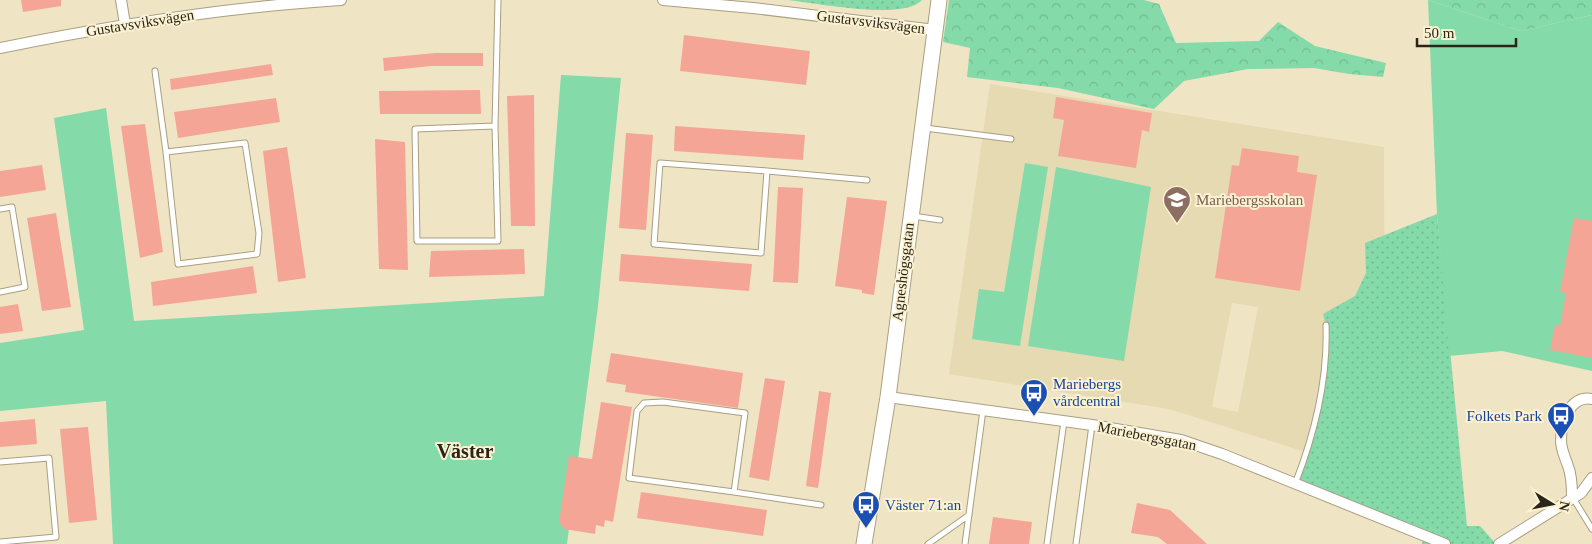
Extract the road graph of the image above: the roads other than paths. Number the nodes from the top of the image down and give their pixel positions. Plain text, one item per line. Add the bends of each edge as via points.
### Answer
1 (121, 0) edge
2 (341, 0) edge
3 (498, 0) edge
4 (663, 0) edge
5 (939, 0) edge
6 (687, 1) edge
7 (247, 4) edge
8 (125, 24) junction
9 (935, 30) junction
10 (0, 48) edge
11 (155, 71) dead end
12 (495, 126) junction
13 (922, 127) junction
14 (1011, 138) dead end
15 (166, 152) junction
16 (767, 171) junction
17 (867, 180) dead end
18 (0, 209) edge
19 (910, 216) junction
20 (940, 220) dead end
21 (0, 292) edge
22 (1326, 325) dead end
23 (888, 397) junction
24 (1592, 399) edge
25 (984, 410) junction
26 (1064, 421) junction
27 (1092, 424) junction
28 (0, 462) edge
29 (1592, 478) edge
30 (1294, 484) junction
31 (734, 492) junction
32 (1572, 497) junction
33 (821, 505) dead end
34 (970, 515) junction
35 (1592, 529) edge
36 (1419, 539) edge
37 (0, 542) edge
38 (864, 544) edge
39 (928, 544) edge
40 (965, 544) edge
41 (1047, 544) edge
42 (1076, 544) edge
43 (1445, 544) edge
44 (1499, 544) edge

1 - 8 street
2 - 7 street, Gustavsviksvägen
3 - 12 lane
4 - 6 street, Gustavsviksvägen
5 - 9 street, Agneshögsgatan
6 - 9 street, Gustavsviksvägen
7 - 8 street, Gustavsviksvägen
8 - 10 street, Gustavsviksvägen
9 - 13 street, Agneshögsgatan
11 - 15 lane
12 - 12 lane via 415,129 417,241 498,240
13 - 14 lane
13 - 19 street, Agneshögsgatan
15 - 15 lane via 245,143 259,234 257,254 178,264
16 - 16 lane via 660,163 654,244 761,253
16 - 17 lane
18 - 21 lane via 12,207 25,287
19 - 20 lane
19 - 23 street, Agneshögsgatan
22 - 30 lane via 1327,352 1319,412
23 - 25 street, Mariebergsgatan
23 - 38 street, Agneshögsgatan
24 - 32 street via 1575,402 1563,427 1561,440 1571,478
25 - 26 street, Mariebergsgatan
25 - 34 lane
26 - 27 street, Mariebergsgatan
26 - 41 lane
27 - 30 street, Mariebergsgatan via 1181,440
27 - 42 lane
28 - 37 lane via 49,458 56,537
29 - 32 street via 1581,493
30 - 36 street, Mariebergsgatan
31 - 31 lane via 629,478 637,411 644,403 745,413
31 - 33 lane
32 - 35 lane
32 - 44 street
34 - 39 lane
34 - 40 lane
36 - 43 street, Mariebergsgatan

